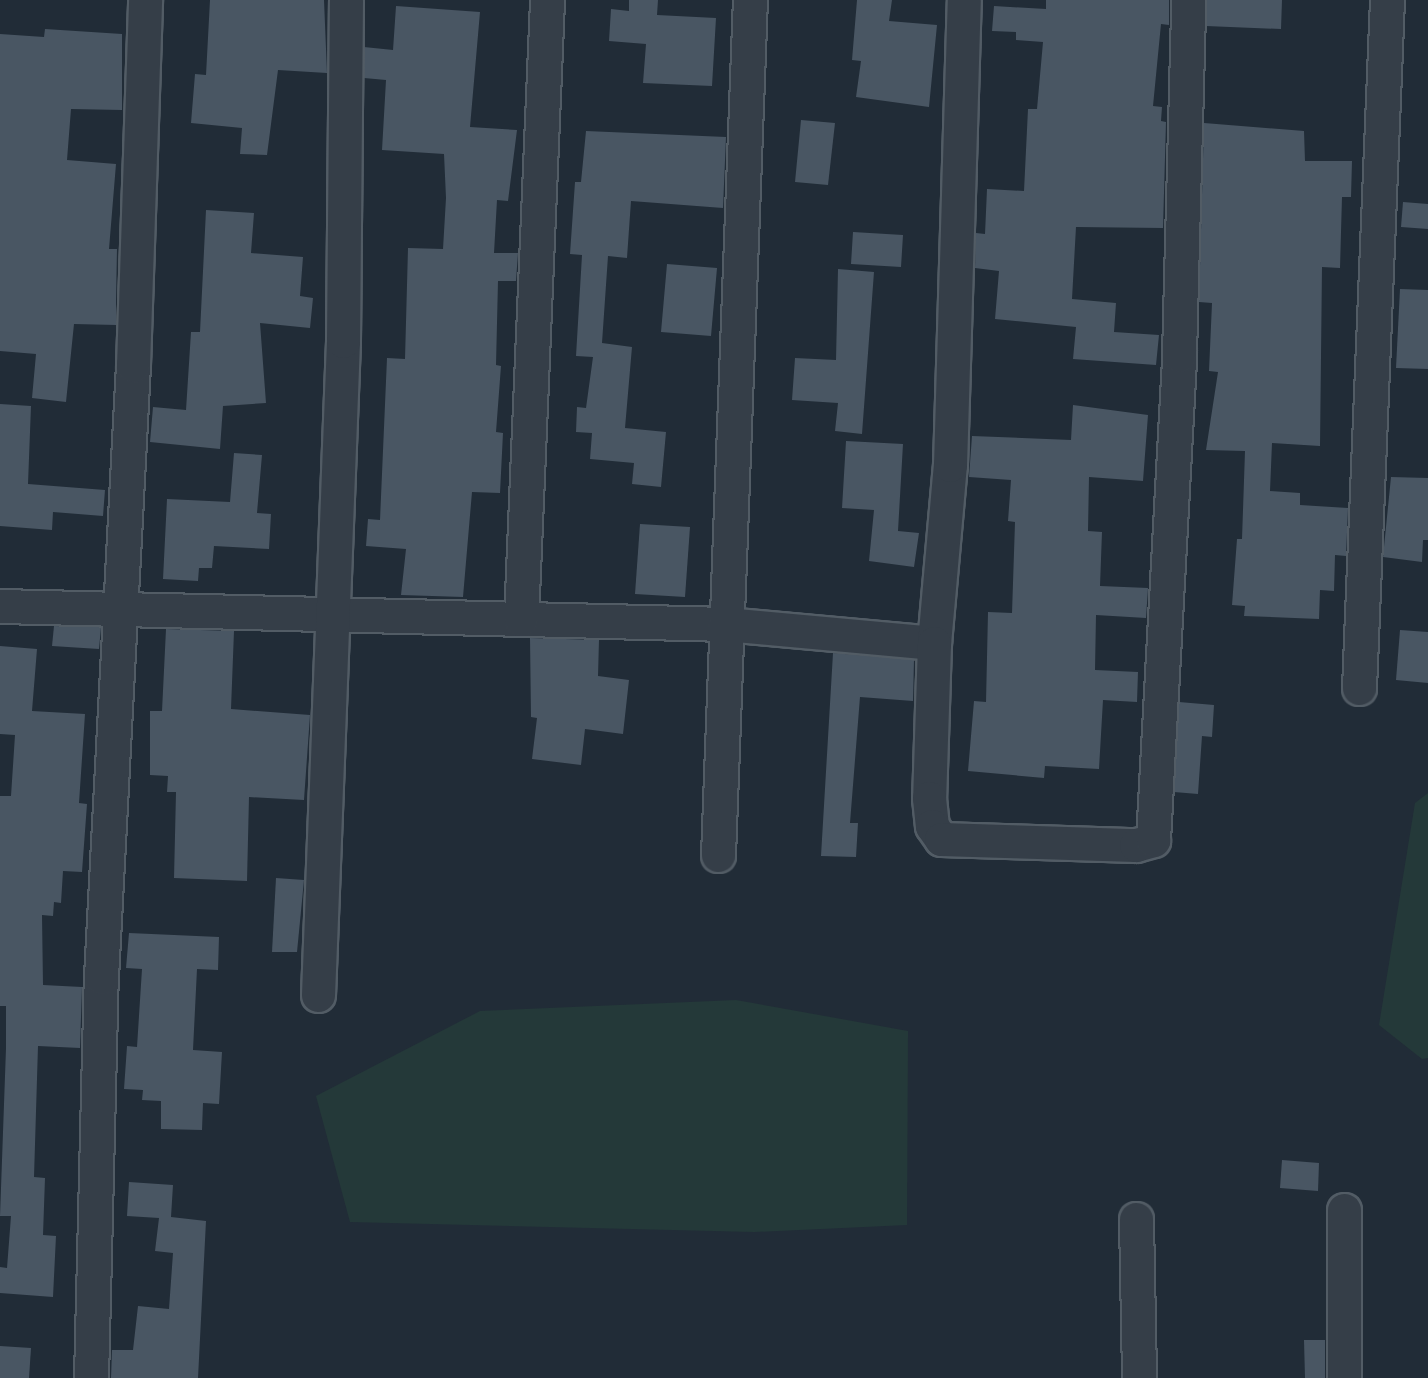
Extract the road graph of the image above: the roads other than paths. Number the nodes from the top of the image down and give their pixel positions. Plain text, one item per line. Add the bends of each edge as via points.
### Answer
1 (145, 0) edge
2 (346, 0) edge
3 (547, 0) edge
4 (750, 0) edge
5 (964, 0) edge
6 (1188, 0) edge
7 (1388, 0) edge
8 (0, 606) edge
9 (121, 609) junction
10 (332, 617) junction
11 (521, 619) junction
12 (725, 624) junction
13 (934, 643) junction
14 (1359, 688) dead end
15 (718, 855) dead end
16 (318, 995) dead end
17 (1344, 1210) dead end
18 (1136, 1219) dead end
19 (91, 1378) edge
20 (1139, 1378) edge
21 (1344, 1378) edge

1 - 9 street
2 - 10 street via 343,341
3 - 11 street
4 - 12 street
5 - 13 street via 950,465
6 - 13 street via 1179,355 1153,840 1136,845 941,839 932,826 928,798
7 - 14 street
8 - 9 street
9 - 10 street
9 - 19 street via 101,977
10 - 11 street
10 - 16 street
11 - 12 street
12 - 13 street
12 - 15 street
17 - 21 street
18 - 20 street

